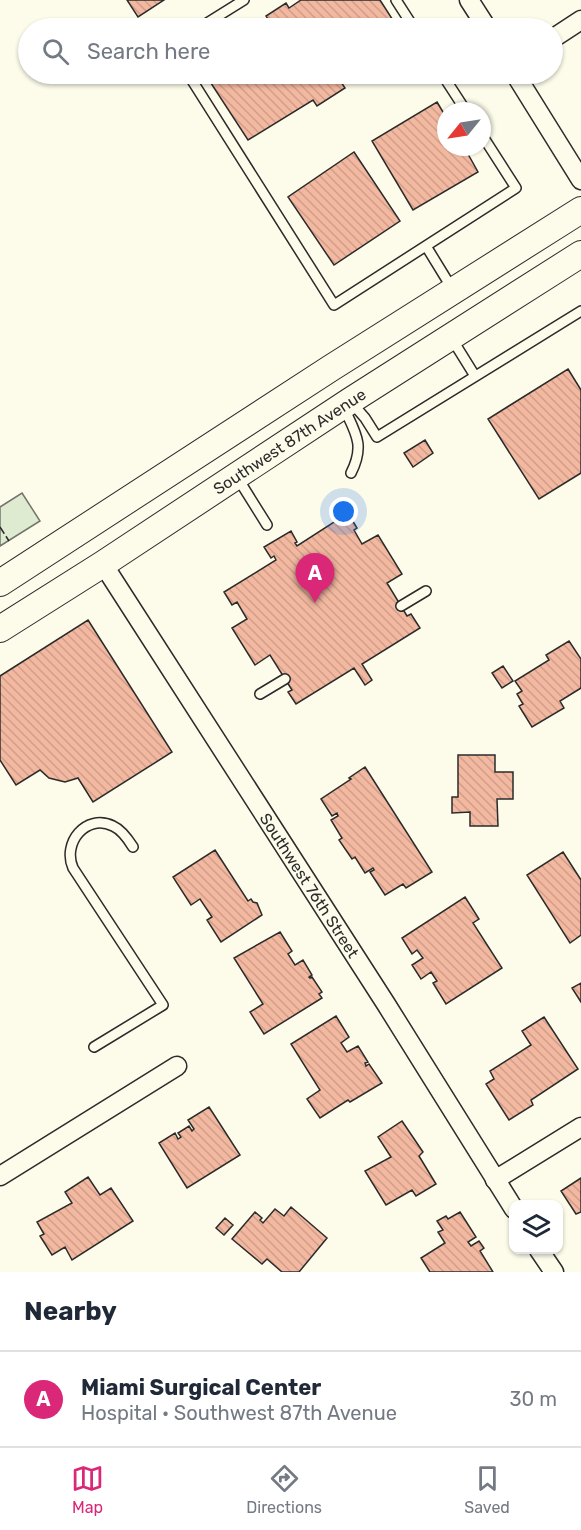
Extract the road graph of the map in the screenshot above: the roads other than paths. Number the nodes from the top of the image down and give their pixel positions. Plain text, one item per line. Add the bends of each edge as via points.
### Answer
1 (244, 0) edge
2 (396, 0) edge
3 (469, 0) edge
4 (215, 18) edge
5 (408, 18) edge
6 (481, 18) edge
7 (581, 20) edge
8 (563, 32) edge
9 (194, 84) edge
10 (448, 84) edge
11 (521, 84) edge
12 (460, 102) edge
13 (491, 149) edge
14 (581, 180) edge
15 (581, 210) edge
16 (426, 246) junction
17 (581, 254) edge
18 (453, 290) junction
19 (581, 311) edge
20 (451, 338) junction
21 (331, 368) junction
22 (475, 376) junction
23 (346, 404) junction
24 (351, 473) dead end
25 (237, 477) junction
26 (267, 525) dead end
27 (82, 531) junction
28 (103, 564) junction
29 (0, 583) edge
30 (426, 591) dead end
31 (401, 606) dead end
32 (0, 629) edge
33 (285, 679) dead end
34 (260, 694) dead end
35 (133, 847) dead end
36 (94, 1047) dead end
37 (177, 1066) dead end
38 (581, 1127) edge
39 (0, 1176) edge
40 (495, 1180) junction
41 (509, 1203) edge
42 (542, 1254) edge
43 (554, 1272) edge

1 - 4 lane
2 - 5 lane
3 - 6 street
7 - 8 street
9 - 16 lane via 334,305
10 - 12 lane
11 - 14 street
13 - 16 lane via 516,188
15 - 18 main road
16 - 18 lane
17 - 20 main road, Southwest 87th Avenue
18 - 21 main road
19 - 22 lane
20 - 22 lane
20 - 23 main road, Southwest 87th Avenue
21 - 23 main road
21 - 27 main road
22 - 23 lane via 377,437 365,418
23 - 24 lane via 359,442
23 - 25 main road, Southwest 87th Avenue
25 - 26 lane
25 - 28 main road, Southwest 87th Avenue
27 - 28 main road
27 - 29 main road
28 - 32 main road, Southwest 87th Avenue
28 - 40 street, Southwest 76th Street
30 - 31 lane
33 - 34 lane
35 - 36 lane via 113,825 100,823 84,828 74,838 69,852 80,880 162,1005
37 - 39 street
38 - 40 street
40 - 41 street, Southwest 76th Street
42 - 43 street

